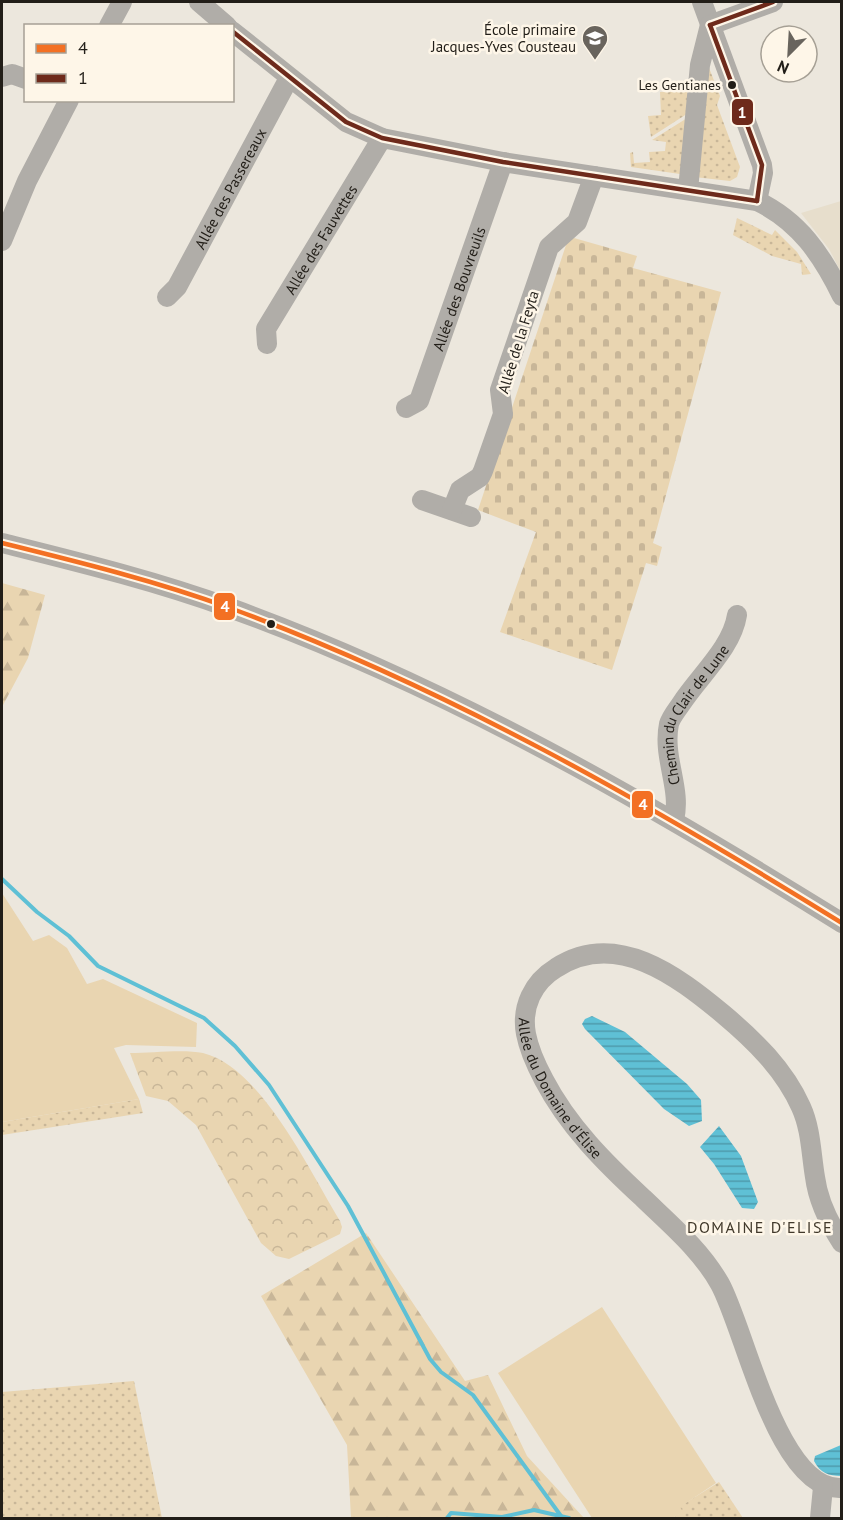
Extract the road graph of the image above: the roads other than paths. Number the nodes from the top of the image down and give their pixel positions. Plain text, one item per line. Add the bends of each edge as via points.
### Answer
1 (122, 2) edge
2 (199, 2) edge
3 (702, 2) edge
4 (773, 2) edge
5 (110, 24) edge
6 (225, 24) edge
7 (710, 25) junction
8 (234, 33) edge
9 (2, 77) edge
10 (24, 78) edge
11 (289, 78) junction
12 (67, 102) edge
13 (382, 138) junction
14 (503, 162) junction
15 (594, 176) junction
16 (688, 190) junction
17 (757, 201) junction
18 (2, 241) edge
19 (842, 296) edge
20 (167, 297) dead end
21 (267, 344) dead end
22 (406, 408) dead end
23 (422, 500) dead end
24 (2, 543) edge
25 (737, 615) dead end
26 (674, 820) junction
27 (842, 923) edge
28 (842, 1243) edge
29 (832, 1487) edge
30 (820, 1518) edge

1 - 5 street
2 - 6 street
3 - 7 street
4 - 7 street
7 - 16 street via 700,64
7 - 17 street via 762,165
8 - 11 street
9 - 10 street via 12,74
11 - 13 street via 346,122
11 - 20 street, Allée des Passereaux via 177,287
12 - 18 street
13 - 14 street
13 - 21 street, Allée des Fauvettes via 266,329
14 - 15 street
14 - 22 street, Allée des Bouvreuils via 419,401
15 - 16 street
15 - 23 street, Allée de la Feyta via 577,222 549,247 500,390 502,414 483,471 460,490 462,513
16 - 17 street
17 - 19 street via 786,218 809,240
24 - 26 street via 166,586 272,623 438,695
25 - 26 street, Chemin du Clair de Lune via 734,632 669,722 668,752 677,806
26 - 27 street
28 - 29 street, Allée du Domaine d'Élise via 825,1213 810,1135 798,1100 773,1063 733,1023 666,970 637,958 584,955 554,969 536,985 526,1009 526,1034 535,1063 552,1095 603,1160 707,1263 735,1314 769,1413 813,1481
29 - 30 street, Allée du Domaine d'Élise

